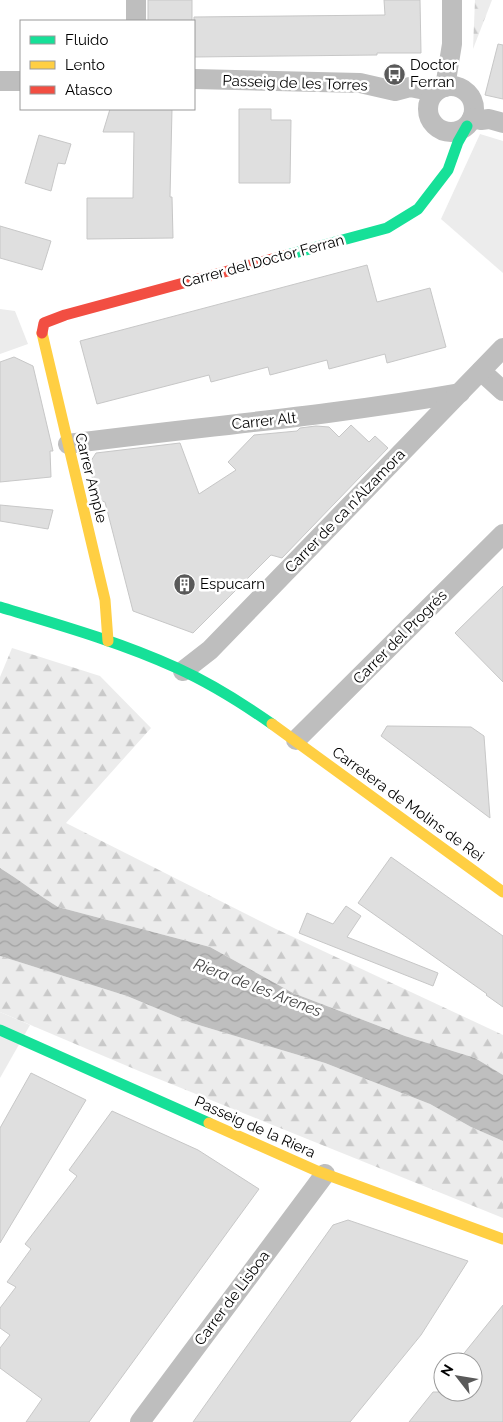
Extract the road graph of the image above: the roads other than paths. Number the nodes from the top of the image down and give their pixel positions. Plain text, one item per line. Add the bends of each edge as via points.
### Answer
1 (136, 0) edge
2 (452, 0) edge
3 (136, 20) edge
4 (195, 80) edge
5 (0, 81) edge
6 (20, 81) edge
7 (447, 89) junction
8 (395, 91) junction
9 (428, 112) junction
10 (481, 118) edge
11 (441, 130) junction
12 (452, 156) junction
13 (44, 323) joint
14 (503, 348) edge
15 (481, 371) junction
16 (503, 391) edge
17 (460, 393) junction
18 (68, 444) junction
19 (503, 534) edge
20 (0, 607) edge
21 (108, 641) junction
22 (183, 671) junction
23 (296, 740) junction
24 (503, 892) edge
25 (0, 1030) edge
26 (325, 1174) junction
27 (503, 1239) edge
28 (140, 1422) edge

1 - 3 street
2 - 7 street
4 - 8 street, Passeig de les Torres via 360,82
5 - 6 street
7 - 8 street, Passeig de les Torres via 410,87
7 - 9 street via 430,100
7 - 10 street via 468,93
8 - 9 street, Passeig de les Torres via 400,98
9 - 11 street via 434,125
10 - 11 street via 459,130
10 - 12 street, Carrer del Doctor Ferran
11 - 12 street
12 - 13 street, Carrer del Doctor Ferran via 448,170 418,209 387,228
13 - 18 street, Carrer Ample via 42,336
14 - 15 street, Carrer de ca n'Alzamora
15 - 16 street
15 - 17 street, Carrer de ca n'Alzamora
17 - 18 street, Carrer Alt via 288,419
17 - 22 street, Carrer de ca n'Alzamora via 210,650
18 - 21 street, Carrer Ample via 105,600
19 - 23 street, Carrer del Progrés
20 - 21 street, Carretera de Molins de Rei
21 - 22 street, Carretera de Molins de Rei
22 - 23 street, Carretera de Molins de Rei via 227,694
23 - 24 street, Carretera de Molins de Rei
25 - 26 street, Passeig de la Riera
26 - 27 street, Passeig de la Riera
26 - 28 street, Carrer de Lisboa

